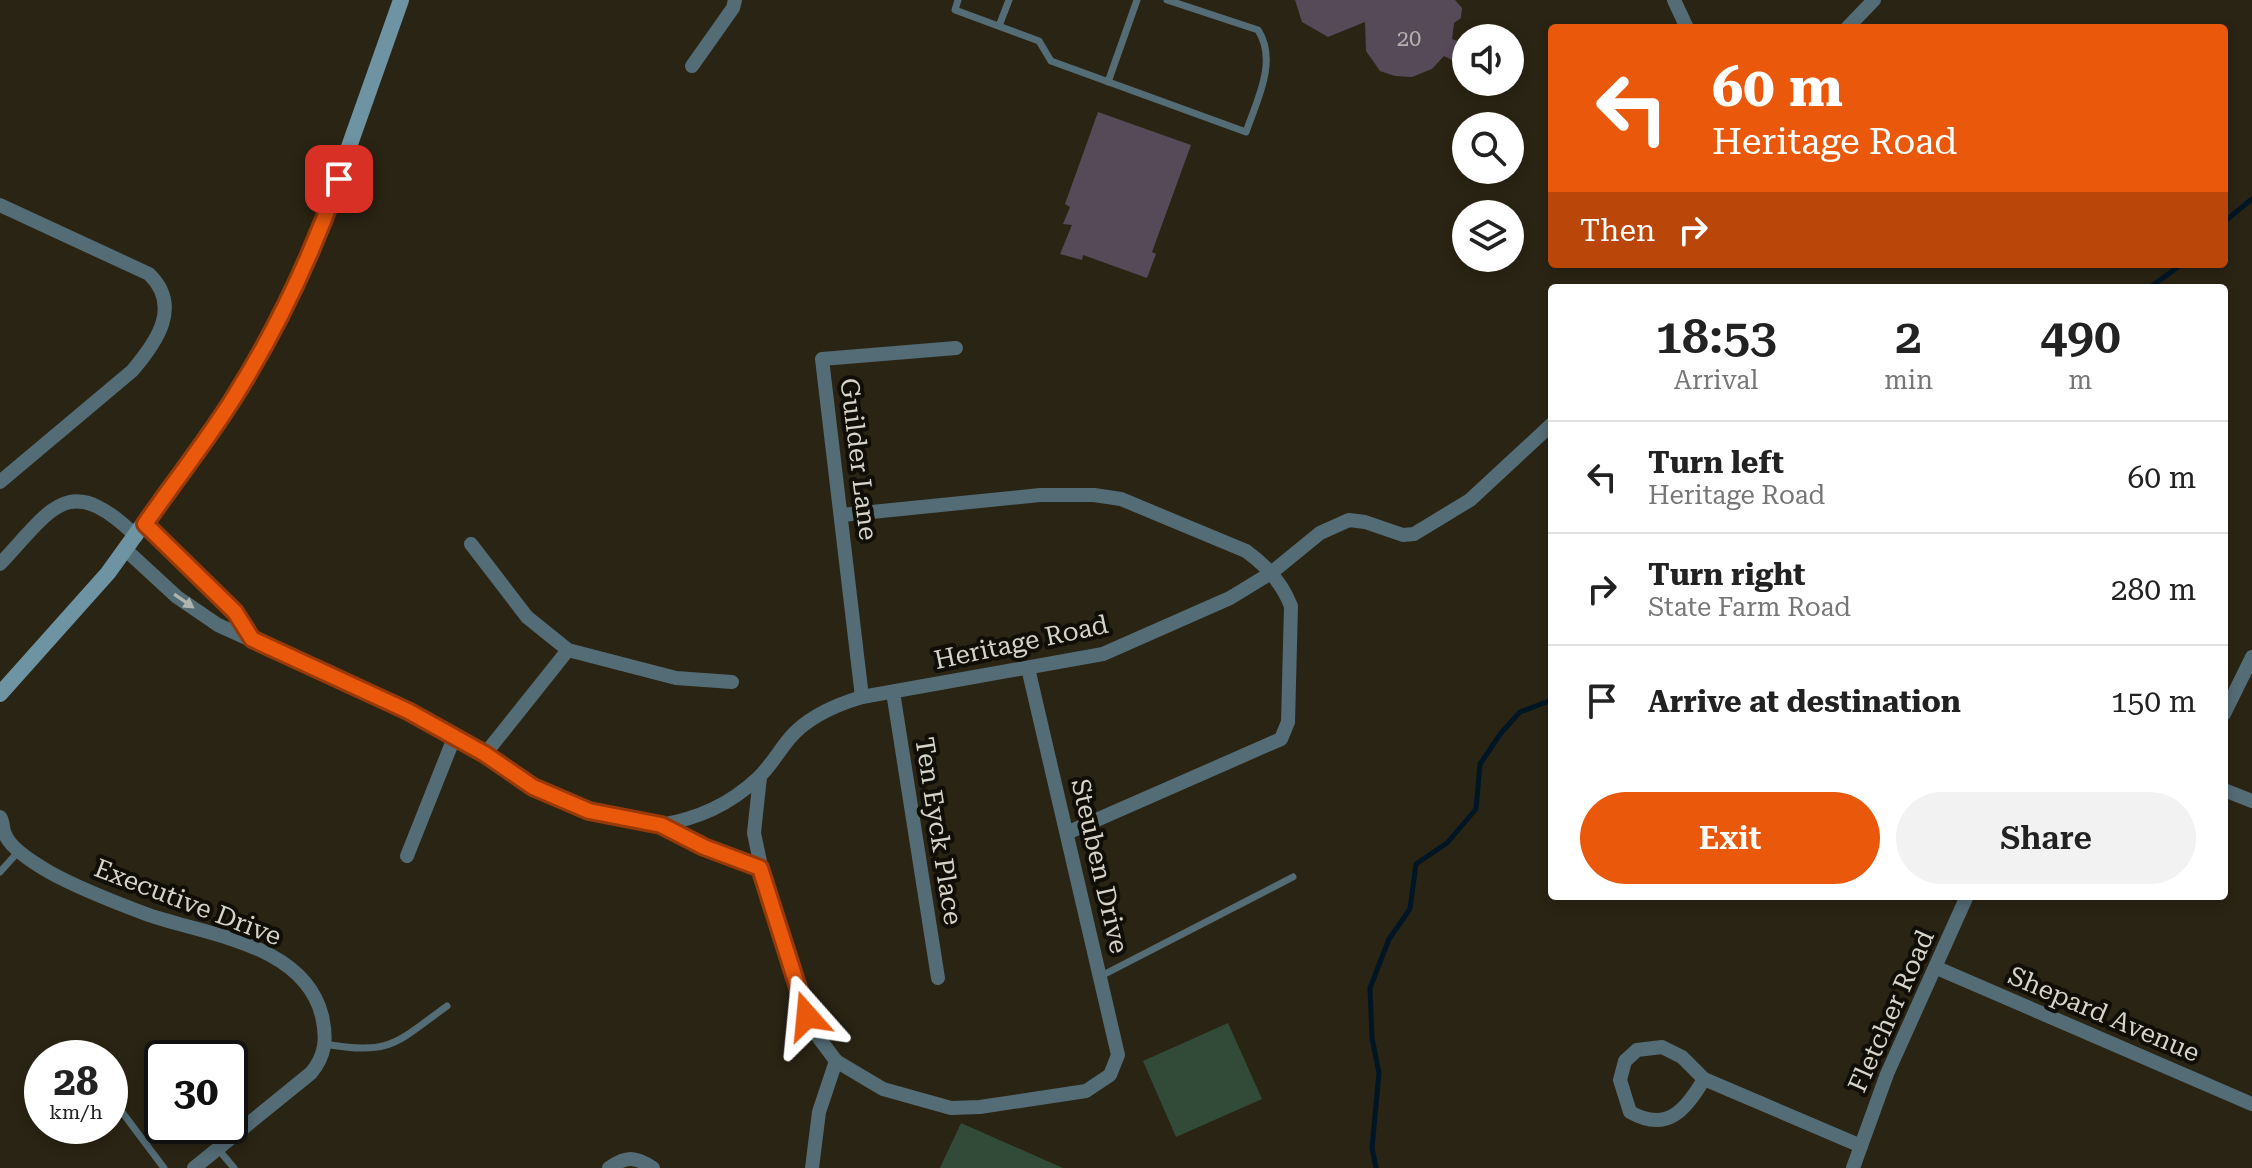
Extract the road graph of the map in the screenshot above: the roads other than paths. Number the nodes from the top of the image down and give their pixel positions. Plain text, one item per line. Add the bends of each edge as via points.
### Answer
1 (401, 0) edge
2 (735, 0) edge
3 (958, 0) edge
4 (1009, 0) edge
5 (1137, 0) edge
6 (1167, 0) edge
7 (1674, 0) edge
8 (1874, 0) edge
9 (1685, 24) edge
10 (1851, 24) edge
11 (999, 26) junction
12 (692, 66) dead end
13 (1108, 82) junction
14 (0, 205) edge
15 (956, 348) dead end
16 (1548, 428) edge
17 (0, 482) edge
18 (842, 515) junction
19 (140, 530) junction
20 (471, 544) dead end
21 (126, 550) junction
22 (0, 564) edge
23 (1271, 573) junction
24 (252, 639) junction
25 (568, 650) junction
26 (2252, 657) edge
27 (1028, 668) junction
28 (732, 682) dead end
29 (893, 692) junction
30 (0, 694) edge
31 (862, 697) junction
32 (2228, 706) edge
33 (454, 738) junction
34 (485, 754) junction
35 (760, 777) junction
36 (2228, 792) edge
37 (2252, 801) edge
38 (0, 817) edge
39 (661, 825) junction
40 (1069, 832) junction
41 (2, 836) edge
42 (20, 851) junction
43 (407, 856) dead end
44 (760, 868) junction
45 (0, 872) edge
46 (1293, 877) dead end
47 (1965, 900) edge
48 (1937, 968) junction
49 (1101, 976) junction
50 (938, 978) dead end
51 (447, 1006) dead end
52 (325, 1044) junction
53 (836, 1061) junction
54 (1704, 1079) junction
55 (2252, 1104) edge
56 (128, 1120) edge
57 (1861, 1146) junction
58 (218, 1149) junction
59 (164, 1168) edge
60 (194, 1168) edge
61 (234, 1168) edge
62 (609, 1168) edge
63 (653, 1168) edge
64 (812, 1168) edge
65 (1853, 1168) edge

1 - 19 main road via 328,209 278,320 233,399
2 - 12 street
3 - 11 lane via 955,10
4 - 11 lane
5 - 13 lane
6 - 13 lane via 1258,30 1266,43 1266,71 1246,132
7 - 9 street
8 - 10 street
11 - 13 lane via 1039,41 1051,61
14 - 17 street via 149,274 164,294 166,319 144,358
15 - 18 street, Guilder Lane via 822,359
16 - 23 street, Heritage Road via 1470,500 1427,529 1403,535 1349,520 1320,533
18 - 23 street via 1040,495 1094,495 1121,499 1246,551
18 - 31 street, Guilder Lane
19 - 21 main road
19 - 22 street via 88,501 75,500 51,510
19 - 24 street via 235,612
20 - 25 street via 527,617
21 -> 24 street, Heritage Road via 177,597 218,625
21 - 30 main road
23 - 27 street, Heritage Road via 1230,598 1103,654
23 - 40 street via 1291,606 1288,722 1281,739
24 - 33 street, Heritage Road via 408,711
25 - 28 street via 676,678
25 - 34 street
26 - 32 street
27 - 29 street, Heritage Road
27 - 40 street, Steuben Drive
29 - 31 street, Heritage Road
29 - 50 street, Ten Eyck Place
31 - 35 street, Heritage Road via 822,713 792,735
33 - 34 street, Heritage Road
33 - 43 street
34 - 39 street, Heritage Road via 533,787 589,811
35 - 39 street, Heritage Road via 718,808
35 - 44 street via 754,833
36 - 37 street
38 - 41 street, Executive Drive
39 - 44 street, Heritage Road
40 - 49 street, Steuben Drive
41 - 42 street, Executive Drive
42 - 45 lane
42 - 52 street, Executive Drive via 84,888 227,938 287,966 320,1009
44 - 53 street via 807,1016
46 - 49 lane
47 - 48 street, Fletcher Road
48 - 55 street, Shepard Avenue
48 - 57 street, Fletcher Road via 1887,1074
49 - 53 street, Steuben Drive via 1118,1055 1110,1075 1086,1091 951,1108 883,1089
51 - 52 lane via 380,1049
52 - 58 street via 311,1073
53 - 64 street via 819,1112
54 - 54 street via 1682,1057 1654,1046 1637,1050 1625,1061 1620,1080 1630,1112 1652,1121 1688,1106
54 - 57 street
56 - 59 lane
57 - 65 street, Fletcher Road
58 - 60 street
58 - 61 lane
62 - 63 street via 636,1157

